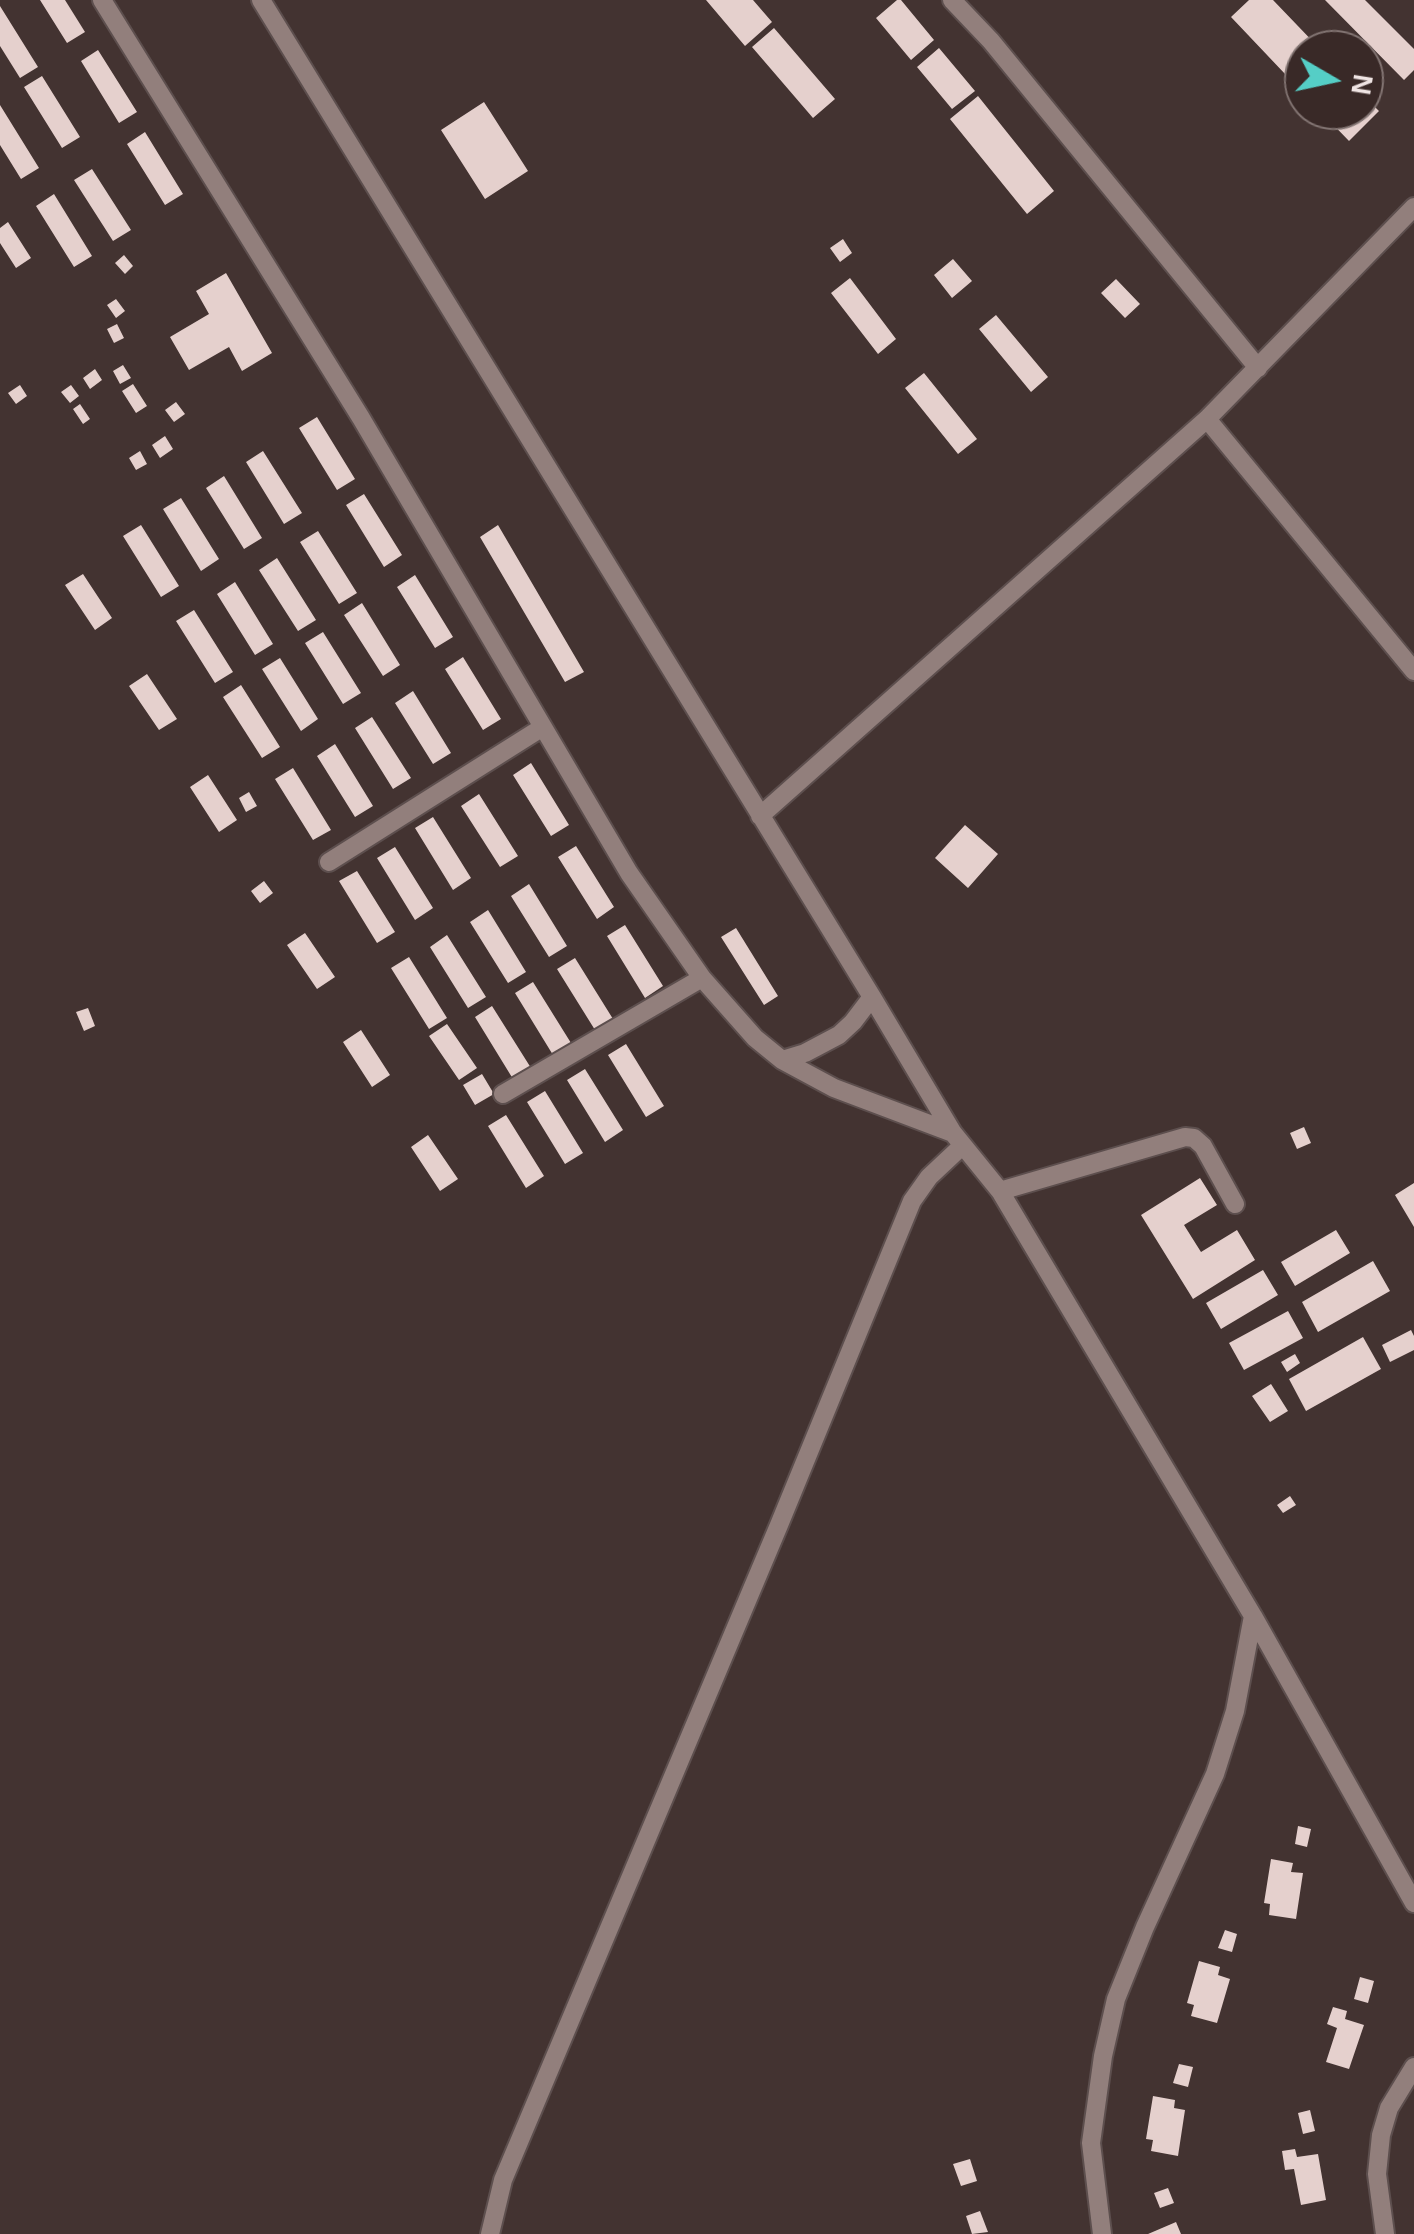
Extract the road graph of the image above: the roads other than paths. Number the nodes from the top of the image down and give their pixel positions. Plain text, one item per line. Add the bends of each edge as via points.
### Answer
1 (102, 0) edge
2 (261, 0) edge
3 (952, 0) edge
4 (1414, 206) edge
5 (1258, 368) junction
6 (1206, 419) junction
7 (1414, 671) edge
8 (543, 727) junction
9 (760, 816) junction
10 (329, 862) dead end
11 (702, 978) junction
12 (872, 997) junction
13 (782, 1060) junction
14 (503, 1094) dead end
15 (957, 1139) junction
16 (1000, 1191) junction
17 (1235, 1204) dead end
18 (1253, 1616) junction
19 (1414, 1902) edge
20 (1414, 2067) edge
21 (490, 2234) edge
22 (1102, 2234) edge
23 (1385, 2234) edge

1 - 8 street
2 - 9 street
3 - 5 street
4 - 5 street
5 - 6 street
6 - 7 street
6 - 9 street
8 - 10 street
8 - 11 street
9 - 12 street
11 - 13 street
11 - 14 street
12 - 13 street via 839,1035
12 - 15 street
13 - 15 street
15 - 16 street
15 - 21 street via 912,1201 503,2180
16 - 17 street via 1185,1137 1203,1146
16 - 18 street
18 - 19 street
18 - 22 street via 1216,1774 1116,1999 1091,2143
20 - 23 street via 1381,2135

